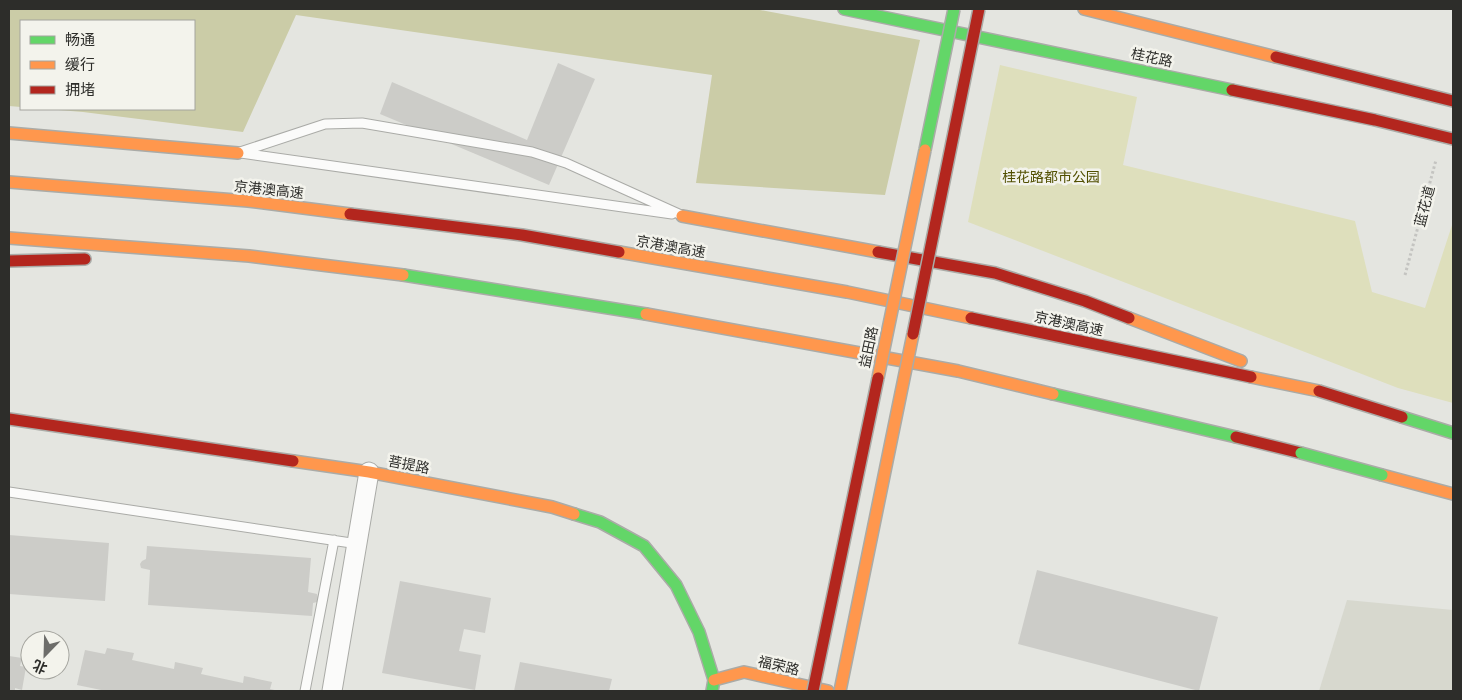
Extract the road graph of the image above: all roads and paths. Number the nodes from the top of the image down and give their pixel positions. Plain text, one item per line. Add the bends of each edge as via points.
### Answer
1 (844, 9) edge
2 (954, 9) edge
3 (979, 9) edge
4 (1084, 9) edge
5 (1453, 99) edge
6 (9, 133) edge
7 (1448, 138) edge
8 (238, 153) junction
9 (9, 182) edge
10 (682, 216) junction
11 (9, 238) edge
12 (249, 256) junction
13 (124, 258) dead end
14 (95, 259) dead end
15 (9, 261) edge
16 (1405, 276) dead end
17 (1319, 391) junction
18 (9, 419) edge
19 (1453, 433) edge
20 (370, 472) junction
21 (9, 492) edge
22 (1453, 494) edge
23 (334, 540) junction
24 (358, 544) junction
25 (712, 686) edge
26 (306, 691) edge
27 (332, 691) edge
28 (729, 691) edge
29 (813, 691) edge
30 (828, 691) edge
31 (840, 691) edge

1 - 7 main road, 桂花路
2 - 29 main road, 益田路, bridge
3 - 31 main road, bridge
4 - 5 main road
6 - 8 main road
7 - 16 path, 蓝花道
8 - 10 lane
8 - 10 lane via 325,124 362,123 532,152 566,163
9 - 17 main road, 京港澳高速 via 248,201 522,235 847,292
10 - 17 main road via 995,273 1085,301
11 - 12 main road
12 - 13 main road
12 - 22 main road, bridge via 392,273 631,312 938,368 1301,453
14 - 15 main road
17 - 19 main road, bridge
18 - 20 main road, 菩提路
20 - 24 street
20 - 25 main road, 菩提路 via 552,507 600,522 644,546 676,585 699,632
21 - 23 lane
23 - 24 lane
23 - 26 lane
24 - 27 street
25 - 28 main road
25 - 30 main road, 福荣路 via 744,672

